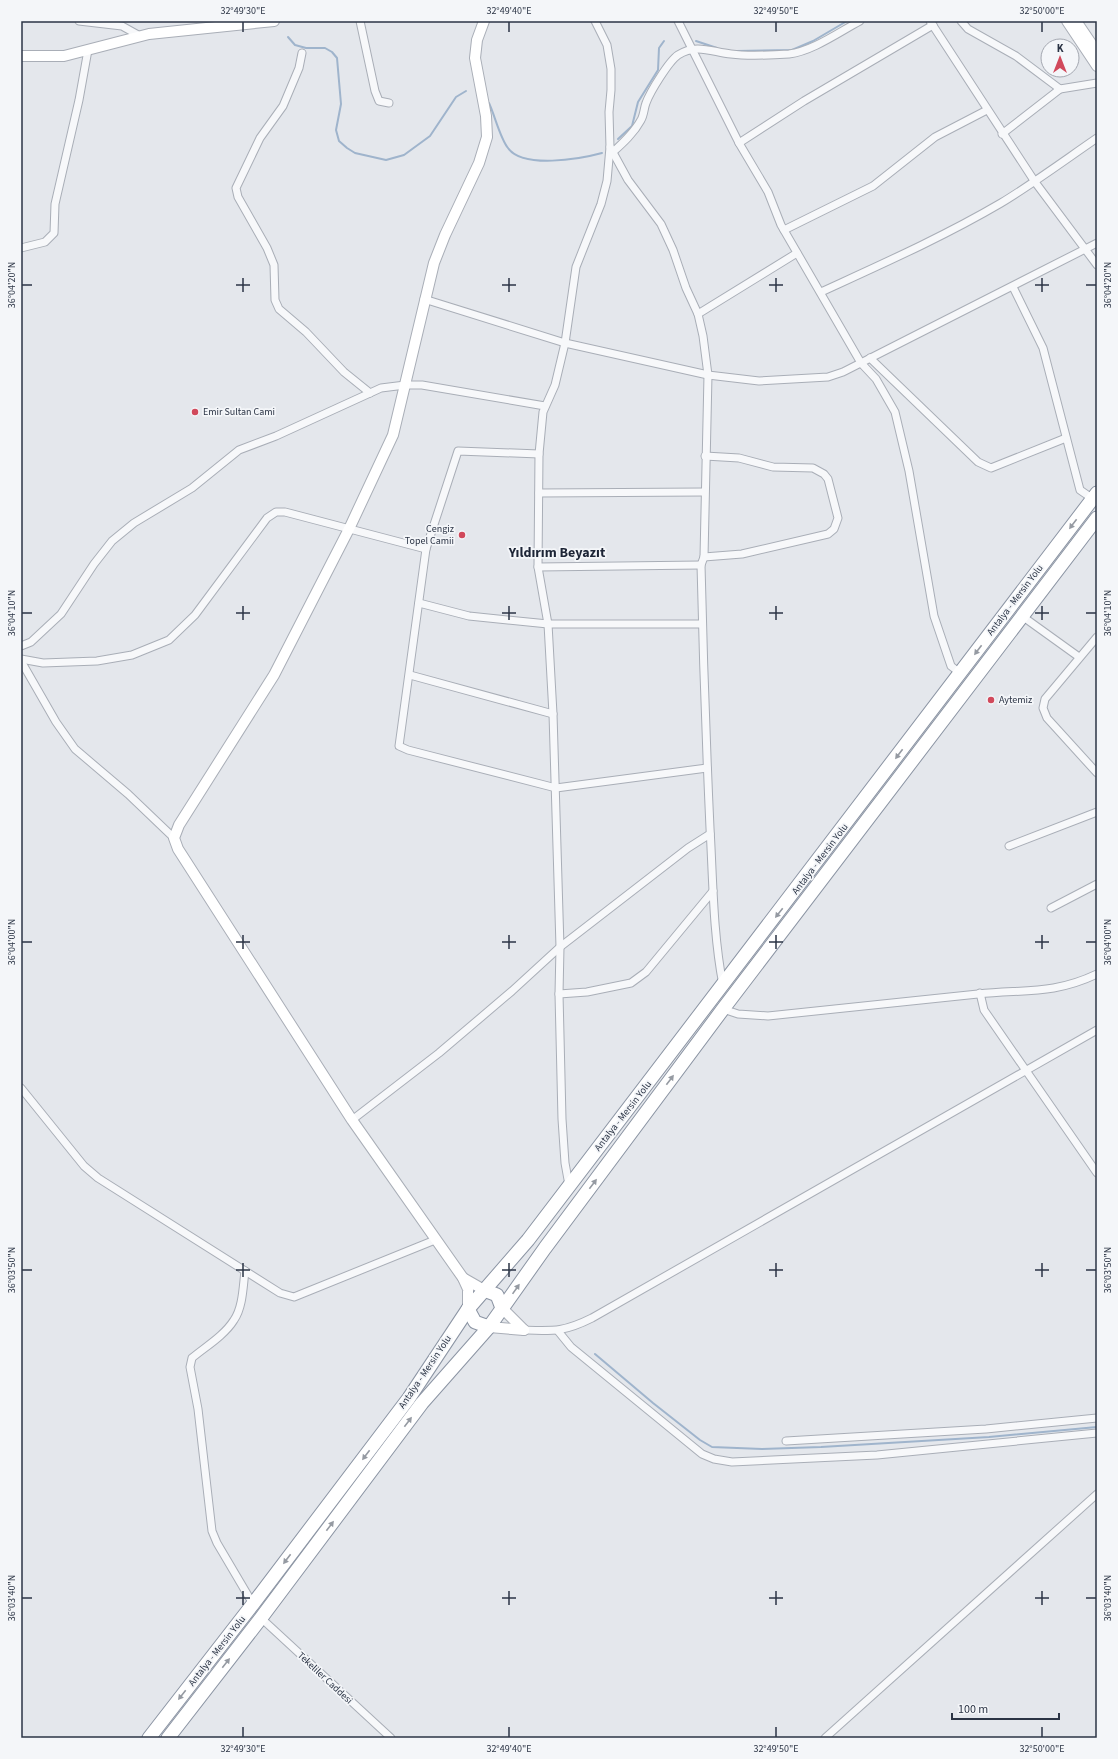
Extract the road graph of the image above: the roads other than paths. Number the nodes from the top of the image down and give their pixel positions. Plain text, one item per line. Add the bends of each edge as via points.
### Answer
1 (79, 21) edge
2 (274, 21) edge
3 (360, 21) edge
4 (484, 21) edge
5 (595, 21) edge
6 (678, 21) edge
7 (860, 21) edge
8 (961, 21) edge
9 (1067, 21) edge
10 (1076, 21) edge
11 (932, 23) edge
12 (140, 36) junction
13 (88, 50) junction
14 (691, 50) junction
15 (1097, 52) edge
16 (302, 53) dead end
17 (21, 56) edge
18 (1097, 66) edge
19 (1097, 83) edge
20 (1060, 89) junction
21 (389, 103) dead end
22 (987, 110) junction
23 (1002, 134) junction
24 (1097, 138) edge
25 (739, 143) junction
26 (611, 150) junction
27 (1034, 182) junction
28 (784, 230) junction
29 (1097, 243) edge
30 (21, 248) edge
31 (1087, 249) junction
32 (797, 253) junction
33 (1097, 265) edge
34 (1012, 287) junction
35 (821, 292) junction
36 (424, 299) junction
37 (698, 314) junction
38 (566, 343) junction
39 (870, 358) junction
40 (861, 363) junction
41 (708, 375) junction
42 (405, 385) junction
43 (370, 393) junction
44 (545, 406) junction
45 (1066, 438) junction
46 (539, 454) junction
47 (705, 456) junction
48 (704, 492) junction
49 (539, 493) junction
50 (1095, 496) edge
51 (1097, 518) edge
52 (349, 529) junction
53 (426, 549) junction
54 (704, 557) junction
55 (701, 565) junction
56 (538, 567) junction
57 (419, 603) junction
58 (1022, 616) junction
59 (548, 624) junction
60 (702, 624) junction
61 (1097, 637) edge
62 (21, 646) edge
63 (1079, 657) junction
64 (21, 660) edge
65 (960, 673) junction
66 (410, 675) junction
67 (553, 714) junction
68 (707, 768) junction
69 (1097, 772) edge
70 (556, 788) junction
71 (1097, 812) edge
72 (710, 834) junction
73 (174, 838) junction
74 (1009, 846) dead end
75 (1097, 884) edge
76 (713, 891) junction
77 (1051, 908) dead end
78 (560, 947) junction
79 (1097, 974) edge
80 (723, 985) junction
81 (980, 993) junction
82 (559, 994) junction
83 (723, 1009) junction
84 (1097, 1030) edge
85 (1027, 1070) junction
86 (21, 1088) edge
87 (352, 1120) junction
88 (1097, 1173) edge
89 (570, 1185) junction
90 (435, 1240) junction
91 (245, 1271) junction
92 (463, 1278) junction
93 (484, 1290) junction
94 (502, 1308) junction
95 (468, 1309) junction
96 (489, 1327) junction
97 (524, 1330) junction
98 (558, 1331) junction
99 (1097, 1418) edge
100 (1097, 1433) edge
101 (786, 1441) dead end
102 (1097, 1494) edge
103 (253, 1604) junction
104 (261, 1618) junction
105 (149, 1738) edge
106 (168, 1738) edge
107 (391, 1738) edge
108 (825, 1738) edge

1 - 12 street via 122,26
2 - 12 street
3 - 21 street via 375,91 379,101
4 - 36 street via 477,40 475,58 486,116 487,137 479,163 434,263
5 - 26 street via 606,45 611,69
6 - 14 street
7 - 14 street via 800,52 731,54 703,48
8 - 20 street via 968,29 1016,56
9 - 18 street
10 - 15 street
11 - 22 street
11 - 25 street
12 - 13 street
13 - 17 street via 64,56
13 - 30 street via 55,204 54,233 45,242
14 - 25 street
14 - 26 street via 681,53 670,63 646,102 641,120 627,139
16 - 43 street via 299,68 283,106 260,138 236,188 238,197 274,265 274,300 279,309 306,332 344,372
19 - 20 street
20 - 23 street
22 - 23 street
22 - 28 street via 935,137 872,186
23 - 27 street
24 - 27 street
25 - 28 street via 768,192
26 - 37 street via 628,180 661,224
26 - 38 street via 601,204 576,267
27 - 31 street
27 - 35 street via 943,234
28 - 32 street
29 - 31 street
31 - 33 street
31 - 34 street
32 - 35 street
32 - 37 street
34 - 39 street
34 - 45 street via 1043,348
35 - 40 street
36 - 38 street
36 - 42 street
37 - 41 street
38 - 41 street
38 - 44 street via 555,385
39 - 40 street
39 - 45 street via 978,462 991,468
40 - 41 street via 822,378 759,381
40 - 65 street via 876,379 895,412 909,471 934,616 951,666
41 - 47 street
42 - 43 street via 381,388
42 - 44 street via 422,385
42 - 52 street via 393,435
43 - 62 street via 239,450 192,488 134,523 112,541 60,614 31,642
44 - 46 street
45 - 50 street via 1080,490
46 - 49 street
46 - 53 street via 458,451
47 - 48 street
47 - 54 street via 739,458 773,467 813,468 828,478 838,518 834,529 828,534 742,554
48 - 49 street
48 - 54 street
49 - 56 street
50 -> 65 highway, Antalya - Mersin Yolu
51 - 58 highway, Antalya - Mersin Yolu
52 - 53 street
52 - 64 street via 285,512 276,512 267,518 195,615 169,640 132,655 97,662 43,663
52 - 73 street via 274,675 179,825
53 - 57 street
54 - 55 street
55 - 56 street
55 - 60 street
56 - 59 street
57 - 59 street via 469,616
57 - 66 street
58 - 63 street
58 - 83 highway, Antalya - Mersin Yolu
59 - 60 street
59 - 67 street
60 - 68 street
61 - 63 street
63 - 69 street via 1045,699 1043,708 1047,718
64 - 73 street via 56,722 75,749
65 -> 80 highway, Antalya - Mersin Yolu
66 - 67 street
66 - 70 street via 399,746
67 - 70 street
68 - 70 street
68 - 72 street
70 - 78 street
71 - 74 street
72 - 76 street
72 - 78 street via 688,848
73 - 87 street via 182,856
75 - 77 street
76 - 80 street
76 - 82 street via 646,972 632,983 587,992
78 - 82 street
78 - 87 street via 439,1053
79 - 81 street via 1059,988
80 - 89 highway, Antalya - Mersin Yolu
81 - 83 street via 768,1016 738,1014
81 - 85 street via 984,1010
82 - 89 street via 562,1119 565,1163
94 -> 83 highway, Antalya - Mersin Yolu
84 - 85 street
85 - 88 street
85 - 98 street via 592,1318 577,1326
86 - 91 street via 84,1166 98,1178
87 - 90 street
89 - 93 highway, Antalya - Mersin Yolu via 528,1240
90 - 91 street via 294,1297 280,1293
90 - 92 street
91 - 103 street via 235,1320 192,1358 190,1368 198,1409 212,1531
92 - 93 street
92 - 95 street via 468,1288
93 - 94 highway via 497,1296
93 - 95 highway, Antalya - Mersin Yolu
94 - 96 highway, Antalya - Mersin Yolu
94 - 97 street
95 - 96 highway via 476,1322
95 -> 103 highway, Antalya - Mersin Yolu via 409,1398
96 - 97 street
104 -> 96 highway, Antalya - Mersin Yolu via 422,1403
97 - 98 street
98 - 100 street via 570,1346 702,1454 714,1459 753,1462 877,1455
99 - 101 street via 986,1429
102 - 108 street
103 -> 105 highway, Antalya - Mersin Yolu
106 -> 104 highway, Antalya - Mersin Yolu
104 - 107 street, Tekeliler Caddesi

